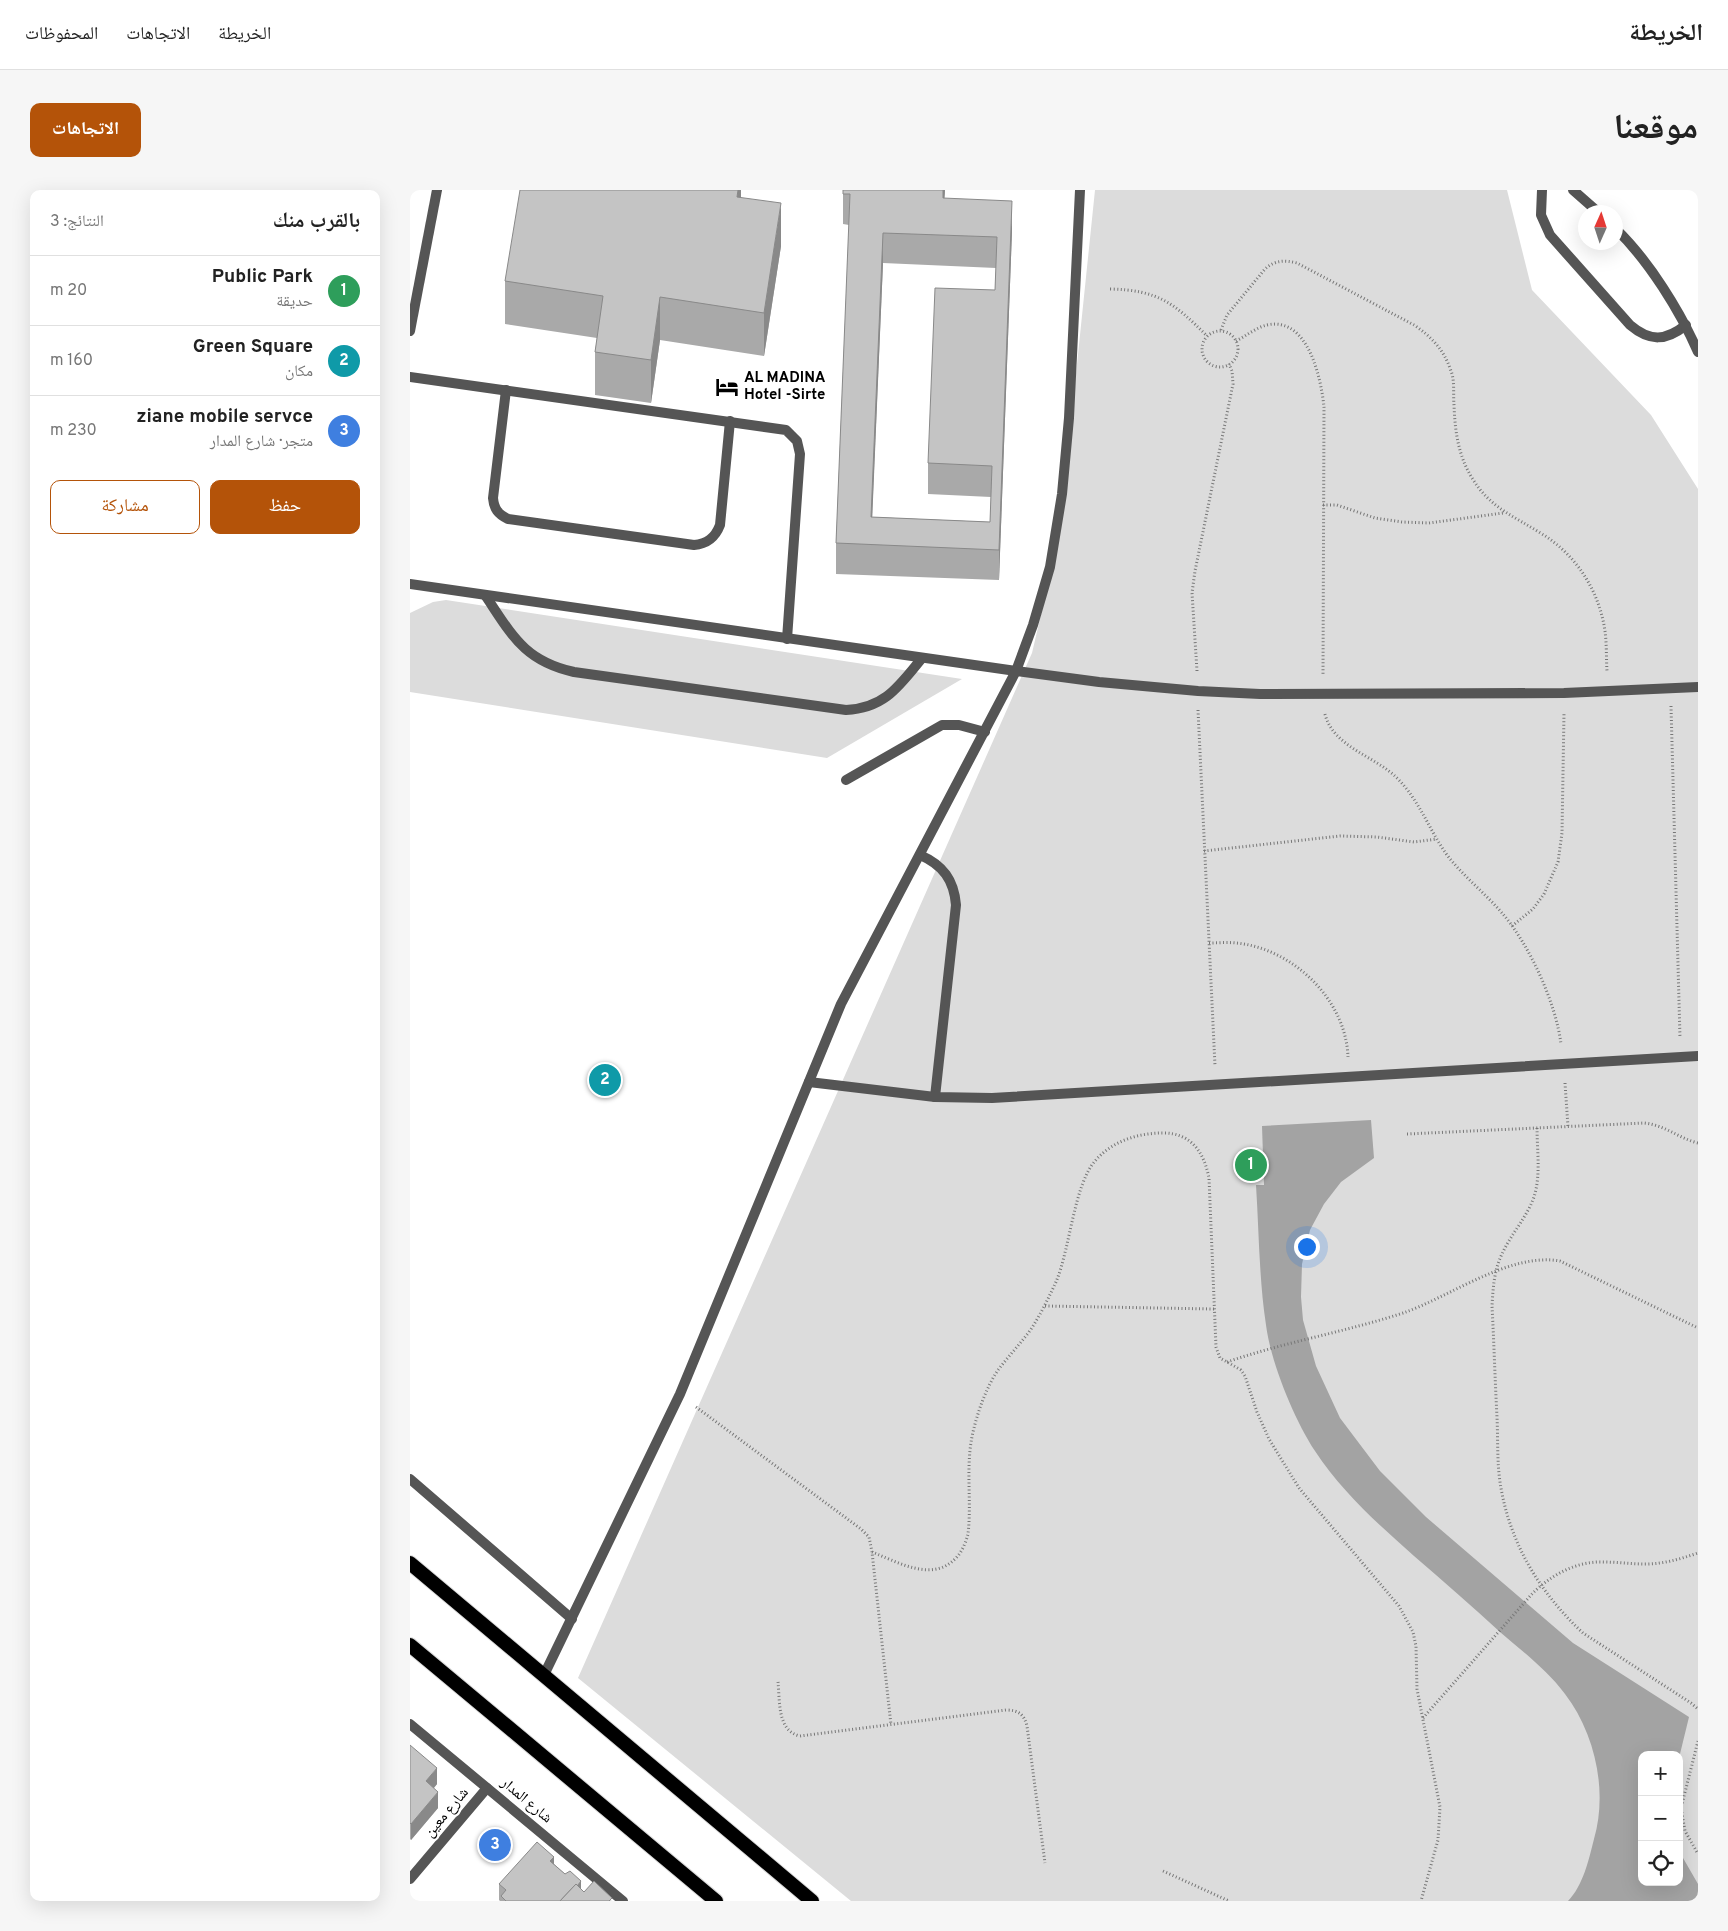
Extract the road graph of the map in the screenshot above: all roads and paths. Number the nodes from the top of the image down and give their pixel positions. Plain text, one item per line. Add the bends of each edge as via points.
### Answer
1 (437, 190) edge
2 (1080, 190) edge
3 (1542, 190) edge
4 (1573, 190) edge
5 (1590, 205) edge
6 (1623, 238) edge
7 (1110, 289) dead end
8 (1686, 325) junction
9 (1221, 330) junction
10 (410, 331) edge
11 (1207, 336) junction
12 (1698, 352) edge
13 (1229, 364) junction
14 (410, 377) edge
15 (506, 390) junction
16 (730, 421) junction
17 (1324, 505) dead end
18 (1504, 513) junction
19 (410, 584) edge
20 (485, 595) junction
21 (787, 639) junction
22 (922, 658) junction
23 (1016, 671) junction
24 (1698, 686) edge
25 (1670, 688) junction
26 (1198, 691) junction
27 (1608, 691) junction
28 (1564, 693) junction
29 (985, 732) junction
30 (846, 780) dead end
31 (1437, 839) dead end
32 (1204, 851) junction
33 (920, 855) junction
34 (1512, 926) dead end
35 (1209, 943) junction
36 (1698, 1056) edge
37 (1680, 1057) junction
38 (1348, 1078) junction
39 (808, 1082) junction
40 (1216, 1086) junction
41 (935, 1097) junction
42 (1537, 1128) junction
43 (1407, 1134) dead end
44 (1698, 1142) edge
45 (1496, 1272) junction
46 (1044, 1306) junction
47 (1214, 1309) junction
48 (1698, 1328) edge
49 (1226, 1362) junction
50 (680, 1394) junction
51 (410, 1478) edge
52 (872, 1552) junction
53 (1698, 1553) edge
54 (410, 1563) edge
55 (1540, 1585) junction
56 (572, 1619) junction
57 (410, 1645) edge
58 (544, 1675) junction
59 (778, 1682) dead end
60 (1698, 1710) edge
61 (1423, 1718) junction
62 (410, 1724) edge
63 (891, 1725) junction
64 (1698, 1741) edge
65 (487, 1788) junction
66 (1698, 1854) edge
67 (1045, 1863) dead end
68 (1164, 1871) dead end
69 (410, 1879) edge
70 (623, 1901) edge
71 (716, 1901) edge
72 (812, 1901) edge
73 (1229, 1901) edge
74 (1421, 1901) edge

1 - 10 street
2 - 23 street via 1062,494 1050,567
3 - 8 street via 1541,215 1550,235 1630,325 1652,337 1676,333
4 - 5 street
6 - 8 street via 1656,278
7 - 11 path via 1149,293 1167,301
8 - 12 street
9 - 11 path
9 - 13 path via 1236,341 1238,350
9 - 18 path via 1228,315 1265,269 1288,261 1428,334 1440,347 1452,373 1456,434 1462,458 1486,497
11 - 13 path via 1202,344 1205,360 1212,366
13 - 26 path via 1233,384 1192,593
14 - 15 street
15 - 16 street
15 - 16 street via 493,498 501,516 694,545 711,540 720,526
16 - 21 street via 786,430 799,448
17 - 18 path via 1337,505 1374,518 1402,522 1429,523
18 - 27 path via 1558,545 1584,575 1600,609 1604,628
19 - 20 street
20 - 21 street
20 - 22 street via 511,634 532,655 574,672 851,710 868,707 888,697
21 - 22 street
22 - 23 street
23 - 26 street
23 - 29 street
24 - 25 street
25 - 27 street
25 - 37 path
26 - 28 street
26 - 32 path
27 - 28 street
28 - 34 path via 1562,833 1558,862 1544,894
29 - 30 street via 959,725 942,725
29 - 33 street
31 - 32 path via 1414,842 1340,836
32 - 35 path
33 - 39 street via 841,1004
33 - 41 street via 945,872 955,893 956,905
35 - 38 path via 1236,943 1264,949 1289,960 1310,977 1328,998 1340,1023 1348,1050
35 - 40 path
36 - 37 street
37 - 38 street
38 - 40 street
39 - 41 street
39 - 50 street
40 - 41 street via 992,1098
42 - 43 path
42 - 44 path via 1650,1124
42 - 45 path via 1538,1172 1534,1196
45 - 48 path via 1535,1259 1560,1260
45 - 49 path via 1405,1312
45 - 55 path via 1492,1306 1500,1481 1516,1543
46 - 47 path
46 - 47 path via 1064,1257 1081,1187 1095,1161 1117,1144 1134,1137 1168,1133 1197,1147 1206,1161
46 - 52 path via 1030,1331 998,1371 978,1412 970,1457 968,1535 956,1558 933,1570 920,1570
47 - 49 path via 1216,1347 1220,1358
49 - 61 path via 1245,1376 1269,1439 1299,1488 1407,1618 1416,1646 1417,1689
50 - 52 path via 861,1529 868,1537
50 - 56 street
51 - 56 street
52 - 63 path
53 - 55 path via 1671,1562 1580,1564
54 - 58 highway
55 - 60 path via 1583,1633
55 - 61 path
56 - 58 street
57 - 71 highway
58 - 72 highway
59 - 63 path via 783,1722 794,1735
61 - 74 path via 1440,1807 1440,1824
62 - 65 street, شارع المدار
63 - 67 path via 1006,1710 1022,1714 1027,1726
64 - 66 path via 1681,1816
65 - 69 street, شارع معين
65 - 70 street, شارع المدار
68 - 73 path

